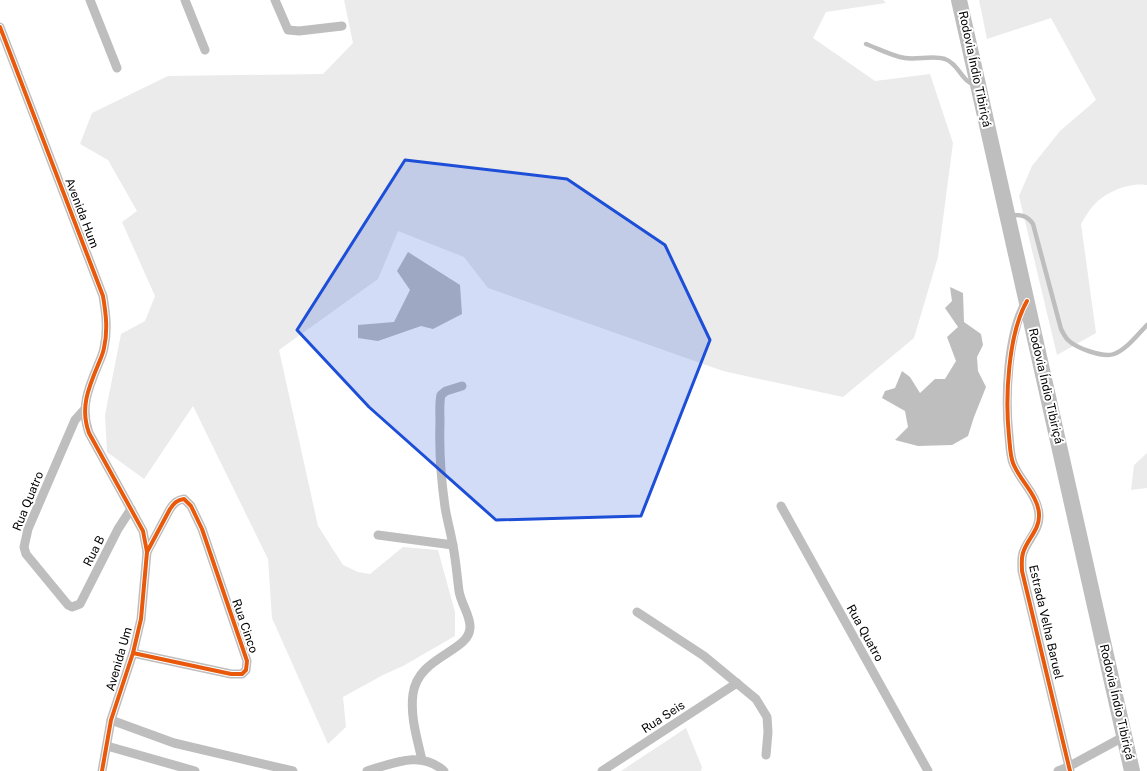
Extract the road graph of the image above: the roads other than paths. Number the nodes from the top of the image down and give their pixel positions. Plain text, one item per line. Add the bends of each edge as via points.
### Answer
1 (90, 0) edge
2 (185, 0) edge
3 (275, 0) edge
4 (960, 0) edge
5 (342, 26) dead end
6 (0, 27) edge
7 (866, 44) dead end
8 (205, 50) dead end
9 (117, 68) dead end
10 (978, 86) junction
11 (1007, 215) junction
12 (1027, 301) junction
13 (1147, 325) edge
14 (462, 386) dead end
15 (84, 410) junction
16 (781, 506) dead end
17 (131, 509) junction
18 (170, 509) joint
19 (378, 534) dead end
20 (453, 545) junction
21 (148, 552) junction
22 (80, 604) joint
23 (637, 612) dead end
24 (134, 653) junction
25 (738, 683) junction
26 (112, 720) junction
27 (1125, 736) junction
28 (107, 746) junction
29 (766, 755) dead end
30 (422, 760) junction
31 (1069, 769) edge
32 (102, 771) edge
33 (195, 771) edge
34 (293, 771) edge
35 (367, 771) edge
36 (444, 771) edge
37 (602, 771) edge
38 (928, 771) edge
39 (1058, 771) edge
40 (1132, 771) edge

1 - 9 street
2 - 8 street
3 - 5 street via 288,30
4 - 10 highway, Rodovia Índio Tibiriçá
6 - 15 street, Avenida Hum via 103,296 107,319 104,350
7 - 10 lane via 899,57 932,57 946,60 954,64 967,82
10 - 11 highway, Rodovia Índio Tibiriçá
11 - 12 highway, Rodovia Índio Tibiriçá
11 - 13 lane via 1024,215 1033,224 1061,329 1076,347 1104,355 1114,354 1126,347
12 - 27 highway, Rodovia Índio Tibiriçá
12 - 31 street, Estrada Velha Baruel via 1021,311 1012,344 1007,405 1008,432 1013,463 1038,510 1037,528 1022,554 1022,571
14 - 20 street via 444,392 440,398 441,472
15 - 17 street, Avenida Um via 89,434
15 - 22 street, Rua Quatro via 75,420 28,529 24,547 28,559 64,602 72,607
16 - 38 street, Rua Quatro
17 - 21 street, Avenida Um via 143,531
17 - 22 street, Rua B
18 - 21 street, Avenida Um
18 - 24 street, Rua Cinco via 175,502 184,499 196,513 247,661 246,670 242,674 231,674
19 - 20 street
20 - 30 street via 459,593 470,629 469,635 461,644 423,670 417,681 413,693 412,712
21 - 24 street, Avenida Um via 141,619
23 - 25 street via 704,656
24 - 26 street, Avenida Um
25 - 29 street via 756,699 767,717
25 - 37 street, Rua Seis
26 - 28 street, Avenida Um
26 - 34 street via 174,743
27 - 31 street
27 - 40 highway, Rodovia Índio Tibiriçá
28 - 32 street, Avenida Um
28 - 33 street
30 - 35 street via 405,760
30 - 36 street
31 - 39 street

